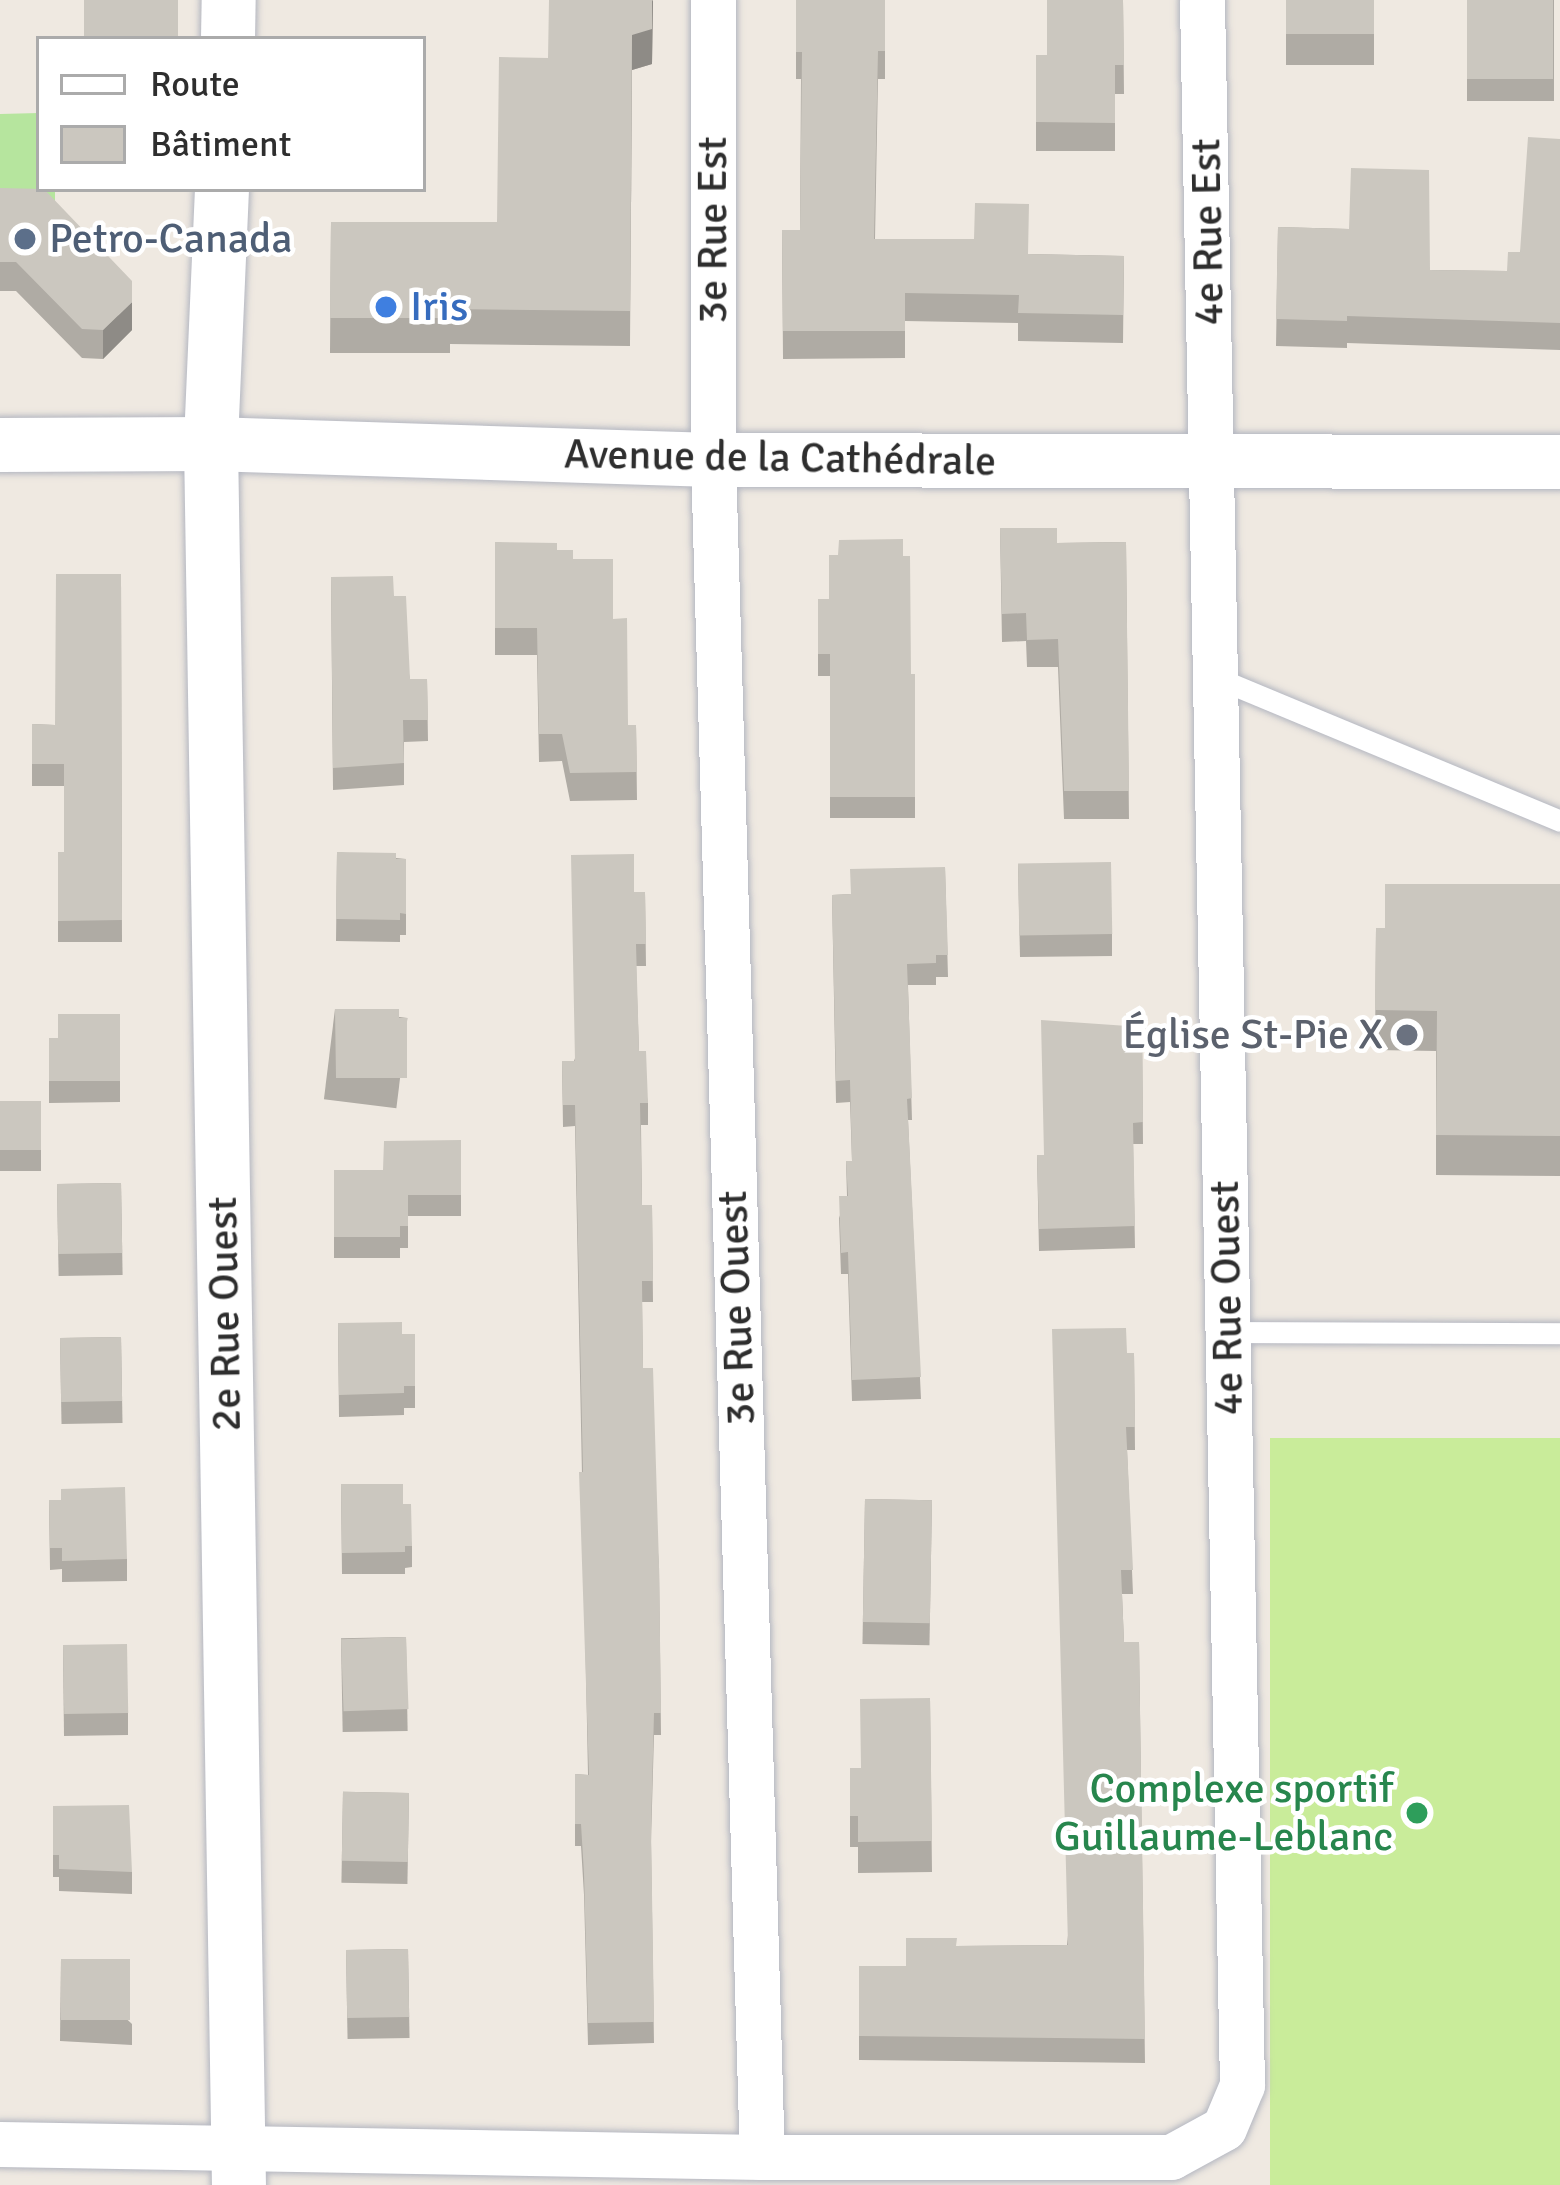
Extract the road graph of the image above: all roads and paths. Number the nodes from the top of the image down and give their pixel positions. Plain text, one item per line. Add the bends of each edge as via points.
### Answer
1 (229, 0) edge
2 (713, 0) edge
3 (1202, 0) edge
4 (228, 36) edge
5 (222, 192) edge
6 (211, 444) junction
7 (0, 445) edge
8 (713, 460) junction
9 (1560, 462) edge
10 (1213, 464) junction
11 (1217, 678) junction
12 (1560, 821) edge
13 (1228, 1332) junction
14 (1560, 1333) edge
15 (0, 2144) edge
16 (762, 2157) junction
17 (239, 2166) edge

1 - 4 street
2 - 8 street, 3e Rue Est
3 - 10 street, 4e Rue Est
5 - 6 street, 2e Rue Ouest
6 - 7 street, Avenue de la Cathédrale
6 - 8 street, Avenue de la Cathédrale
6 - 17 street, 2e Rue Ouest
8 - 10 street, Avenue de la Cathédrale
8 - 16 street, 3e Rue Ouest
9 - 10 street, Avenue de la Cathédrale
10 - 11 street, 4e Rue Ouest
11 - 12 lane
11 - 13 street, 4e Rue Ouest
13 - 14 lane
13 - 16 street, 4e Rue Ouest via 1242,2085 1224,2128 1171,2157
15 - 17 street
16 - 17 street

